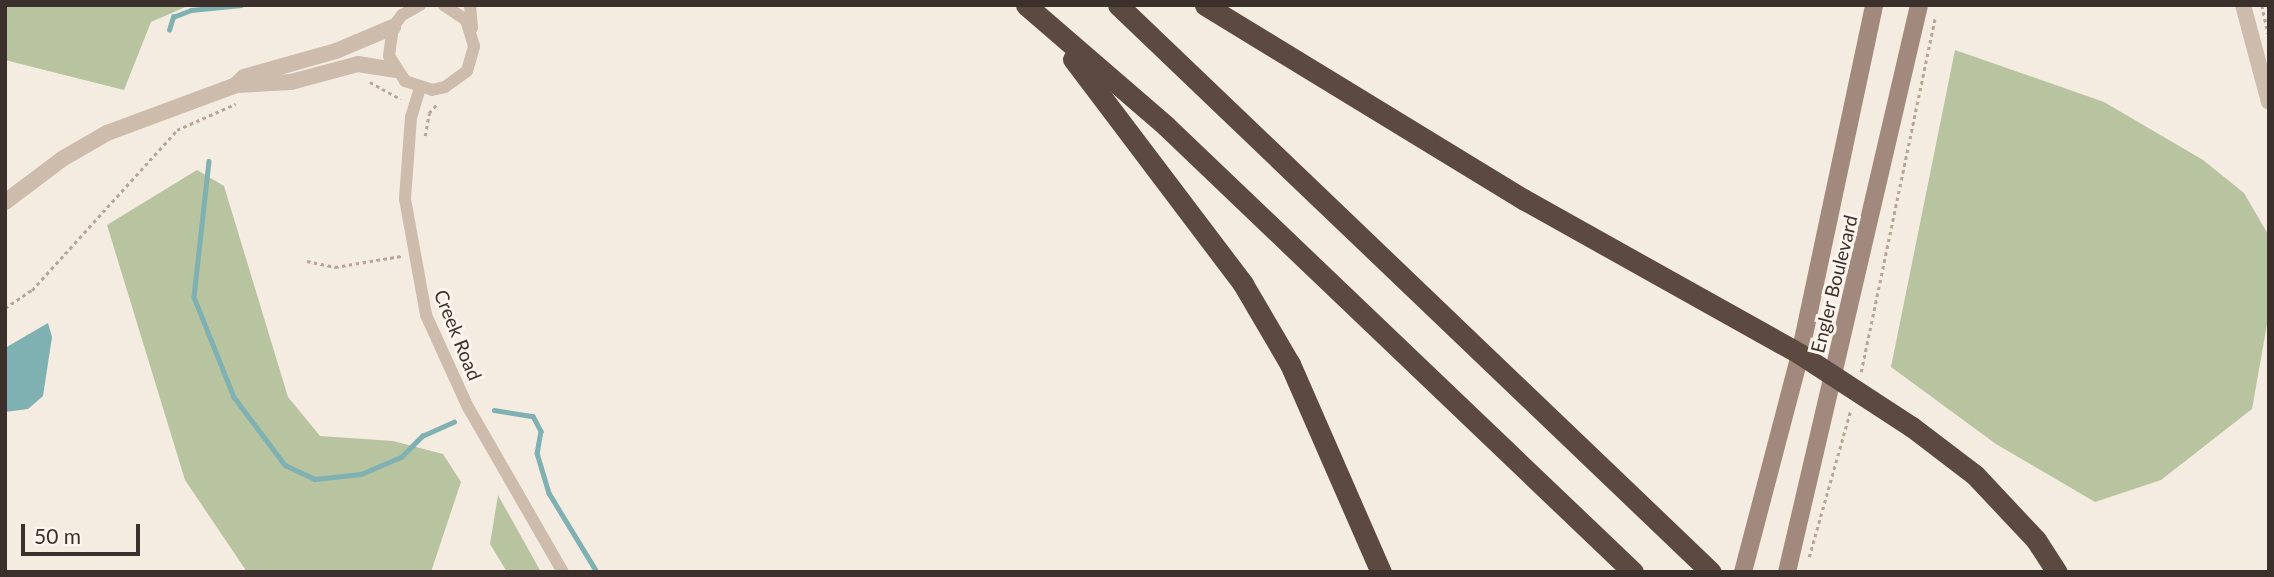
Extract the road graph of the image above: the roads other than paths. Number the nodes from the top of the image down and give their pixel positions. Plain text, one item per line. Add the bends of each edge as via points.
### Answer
1 (421, 5) edge
2 (444, 5) edge
3 (470, 5) edge
4 (1026, 5) edge
5 (1118, 5) edge
6 (1205, 5) edge
7 (1874, 5) edge
8 (2244, 5) edge
9 (1928, 8) edge
10 (393, 27) junction
11 (1051, 30) junction
12 (472, 32) junction
13 (395, 70) junction
14 (420, 88) junction
15 (240, 92) junction
16 (2269, 102) edge
17 (5, 202) edge
18 (1800, 354) junction
19 (1833, 376) junction
20 (1787, 571) edge
21 (563, 572) edge
22 (1381, 572) edge
23 (1633, 572) edge
24 (1711, 572) edge
25 (1743, 572) edge
26 (2057, 572) edge

1 - 10 street via 402,15
2 - 12 street via 456,11
3 - 12 street
4 - 11 highway
5 - 24 highway
6 - 18 highway via 1523,199
7 - 18 main road, Engler Boulevard
8 - 16 street
9 - 19 main road, Engler Boulevard
10 - 13 street via 389,56
10 - 15 street via 348,47 244,77
11 - 22 highway via 1243,284 1290,364
11 - 23 highway via 1166,126
12 - 14 street via 474,46 467,71 445,87
13 - 14 street
13 - 15 street via 358,64
14 - 21 street, Creek Road via 414,106 405,199 426,315 445,361
15 - 17 street via 107,133 62,159
18 - 19 highway
18 - 25 main road, Engler Boulevard
19 - 20 main road, Engler Boulevard
19 - 26 highway via 1975,475 2036,540

